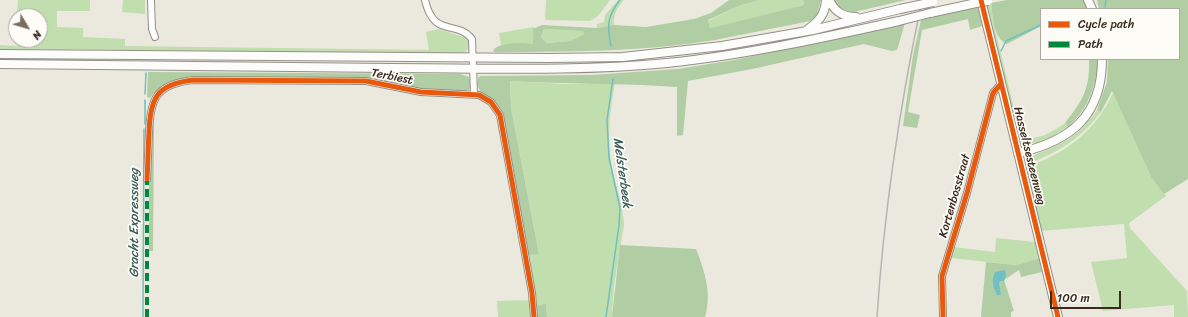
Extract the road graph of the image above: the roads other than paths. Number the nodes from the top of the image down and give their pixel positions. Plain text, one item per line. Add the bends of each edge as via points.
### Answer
1 (151, 0) edge
2 (425, 0) edge
3 (826, 0) edge
4 (829, 0) edge
5 (936, 1) edge
6 (984, 1) edge
7 (861, 18) junction
8 (807, 30) junction
9 (155, 37) dead end
10 (0, 54) edge
11 (473, 57) junction
12 (1102, 60) edge
13 (0, 64) edge
14 (473, 68) junction
15 (1001, 84) junction
16 (474, 94) junction
17 (1018, 153) junction
18 (147, 179) dead end
19 (534, 317) edge
20 (943, 317) edge
21 (1058, 317) edge

1 - 9 street via 152,29
2 - 11 street via 434,21 446,28 467,33 471,37 474,46
3 - 8 main road via 824,14
4 - 7 main road via 832,7 841,14
5 - 7 main road, bridge
6 - 14 main road, bridge via 747,52 690,60 613,67
6 - 15 main road, Hasseltsesteenweg
7 - 8 main road
8 - 11 main road via 722,46 623,57
10 - 11 main road
11 - 14 street
12 - 17 main road via 1099,90 1084,118 1074,129 1050,144
13 - 14 main road
14 - 16 street
15 - 17 main road, Hasseltsesteenweg
15 - 20 street, Kortenbosstraat via 993,93 945,265 942,286
16 - 18 street, Terbiest via 421,92 361,81 178,82 166,87 153,101
16 - 19 street, Terbiest via 491,102 500,115 532,293
17 - 21 main road, Hasseltsesteenweg

